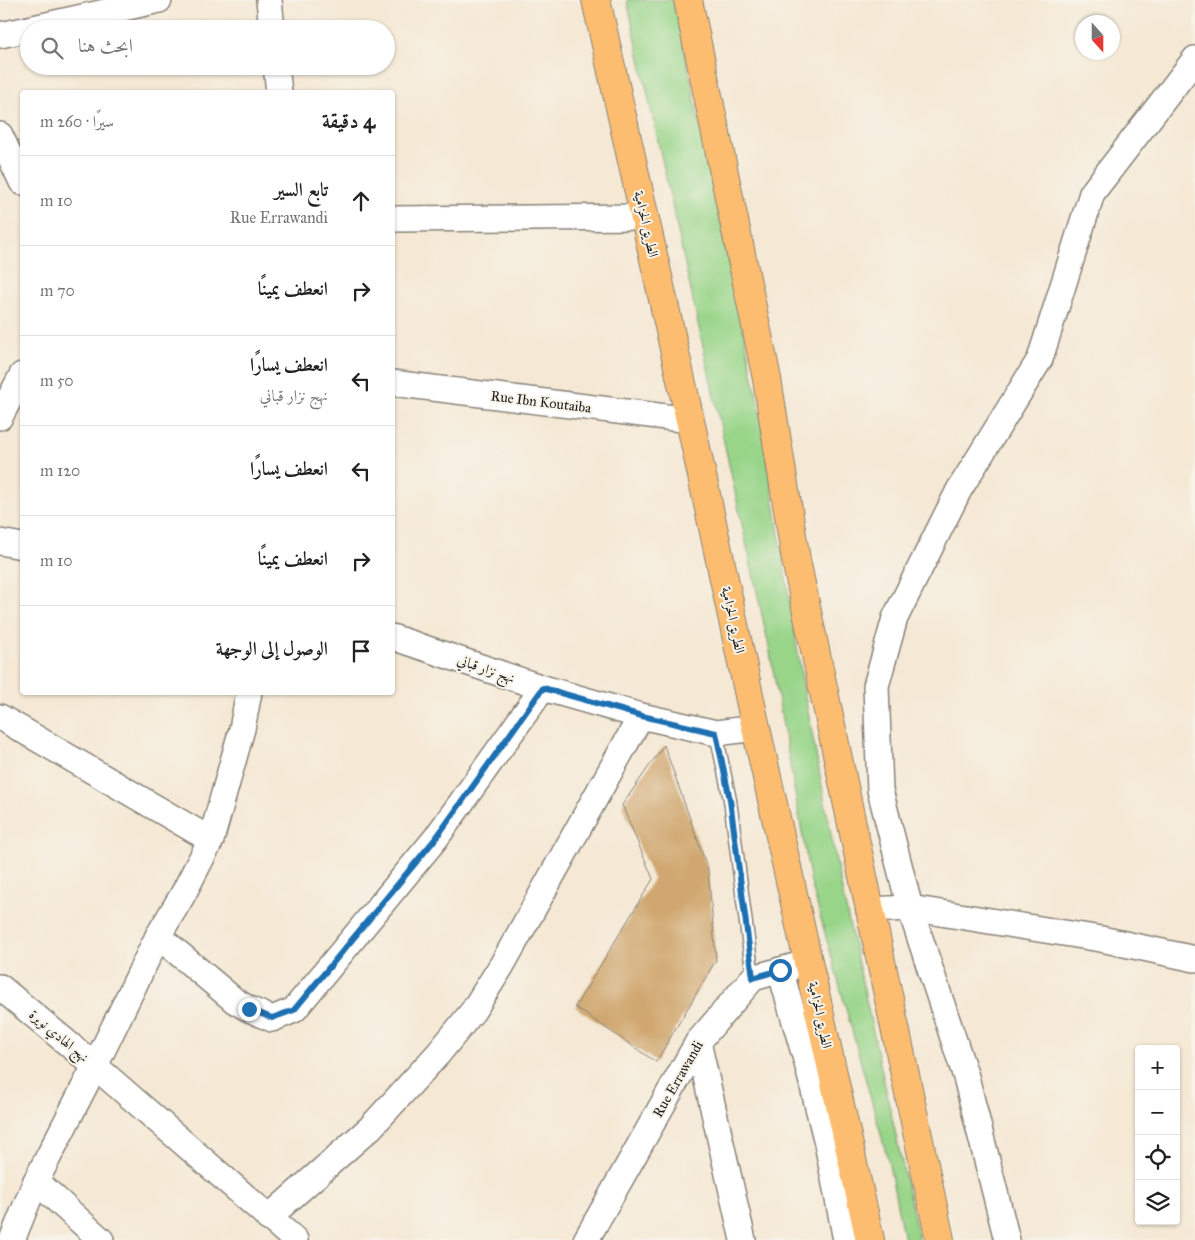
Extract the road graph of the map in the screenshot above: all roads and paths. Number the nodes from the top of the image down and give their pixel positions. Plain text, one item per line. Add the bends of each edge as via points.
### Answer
1 (160, 0) edge
2 (269, 0) edge
3 (596, 0) edge
4 (688, 0) edge
5 (70, 20) edge
6 (271, 20) edge
7 (20, 31) edge
8 (0, 35) edge
9 (1195, 59) edge
10 (277, 75) edge
11 (279, 90) edge
12 (0, 136) edge
13 (20, 178) edge
14 (644, 217) junction
15 (395, 219) edge
16 (20, 379) edge
17 (395, 383) edge
18 (0, 417) edge
19 (690, 420) junction
20 (0, 542) edge
21 (20, 546) edge
22 (395, 638) edge
23 (543, 688) junction
24 (248, 695) edge
25 (642, 716) junction
26 (0, 717) edge
27 (756, 728) junction
28 (716, 733) junction
29 (211, 840) junction
30 (910, 908) junction
31 (869, 910) junction
32 (158, 936) junction
33 (1195, 959) edge
34 (809, 962) junction
35 (780, 970) junction
36 (753, 978) junction
37 (0, 987) edge
38 (698, 1042) junction
39 (95, 1066) junction
40 (36, 1181) junction
41 (268, 1218) junction
42 (12, 1240) edge
43 (101, 1240) edge
44 (295, 1240) edge
45 (586, 1240) edge
46 (743, 1240) edge
47 (846, 1240) edge
48 (870, 1240) edge
49 (940, 1240) edge
50 (1007, 1240) edge

1 - 5 street
2 - 6 street
3 - 14 highway, الطريق الحزامية
4 - 31 highway via 767,379 796,560
7 - 8 street
9 - 30 street via 1092,193 1040,359 959,490 895,618 876,686 880,790
10 - 11 street
12 - 13 street
14 - 15 street
14 - 19 highway, الطريق الحزامية
16 - 18 street
17 - 19 street, Rue Ibn Koutaiba
19 - 27 highway, الطريق الحزامية
20 - 21 street
22 - 23 street, نهج نزار قباني
23 - 25 street, نهج نزار قباني
23 - 32 street via 436,838 294,1010 272,1018 249,1009 226,995
24 - 29 street via 242,729
25 - 28 street, نهج نزار قباني
25 - 41 street via 502,965 473,1010 438,1054 370,1128
26 - 29 street
27 - 28 street, نهج نزار قباني
27 - 34 highway, الطريق الحزامية
28 - 36 lane via 730,800
29 - 32 street
30 - 31 street
30 - 33 street via 1101,939
30 - 50 street via 966,1077
31 - 49 highway
32 - 39 street
34 - 35 street
34 - 48 highway, الطريق الحزامية
35 - 36 street
35 - 47 street via 827,1143
36 - 38 street, Rue Errawandi
37 - 39 street, نهج الهادي نويرة
38 - 45 street, Rue Errawandi
38 - 46 street
39 - 40 street
39 - 41 street, نهج الهادي نويرة
40 - 42 street
40 - 43 street
41 - 44 street, نهج الهادي نويرة

